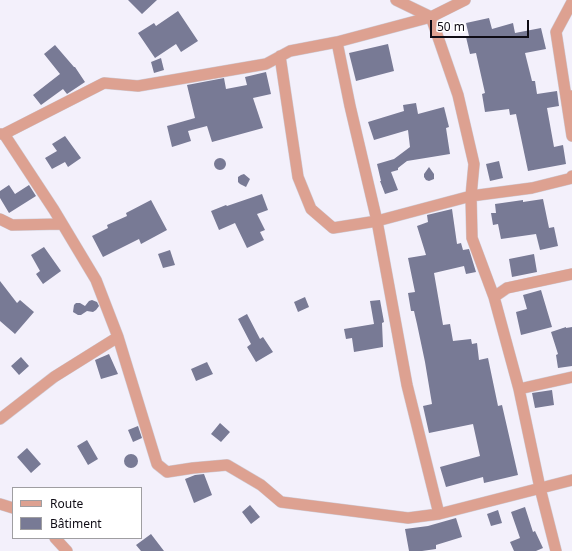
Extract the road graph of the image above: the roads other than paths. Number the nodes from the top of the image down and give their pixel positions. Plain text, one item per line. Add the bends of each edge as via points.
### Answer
1 (396, 0) edge
2 (465, 0) edge
3 (572, 2) edge
4 (430, 17) junction
5 (337, 42) junction
6 (280, 56) junction
7 (569, 97) edge
8 (2, 134) edge
9 (572, 136) edge
10 (572, 177) edge
11 (472, 196) junction
12 (0, 219) edge
13 (377, 222) junction
14 (62, 224) junction
15 (572, 274) edge
16 (494, 297) junction
17 (118, 337) junction
18 (572, 377) edge
19 (519, 389) junction
20 (0, 418) edge
21 (572, 480) edge
22 (540, 488) junction
23 (0, 504) edge
24 (12, 508) edge
25 (439, 514) junction
26 (56, 539) edge
27 (67, 551) edge
28 (556, 551) edge

1 - 4 street
2 - 4 street
3 - 7 street via 556,32
4 - 5 street
4 - 11 street via 458,95 474,164
5 - 6 street via 290,51
5 - 13 street
6 - 8 street via 266,64 138,86 104,83
6 - 13 street via 298,177 311,209 333,228
7 - 9 street
8 - 14 street
10 - 11 street via 532,188
11 - 13 street
11 - 16 street via 472,238
12 - 14 street via 12,226
13 - 25 street via 407,385
14 - 17 street via 96,280
15 - 16 street via 507,288
16 - 19 street
17 - 20 street via 54,377
17 - 25 street via 157,464 167,472 227,465 260,485 281,502 393,517
18 - 19 street
19 - 22 street
21 - 22 street
22 - 25 street
22 - 28 street
23 - 24 street
26 - 27 street

